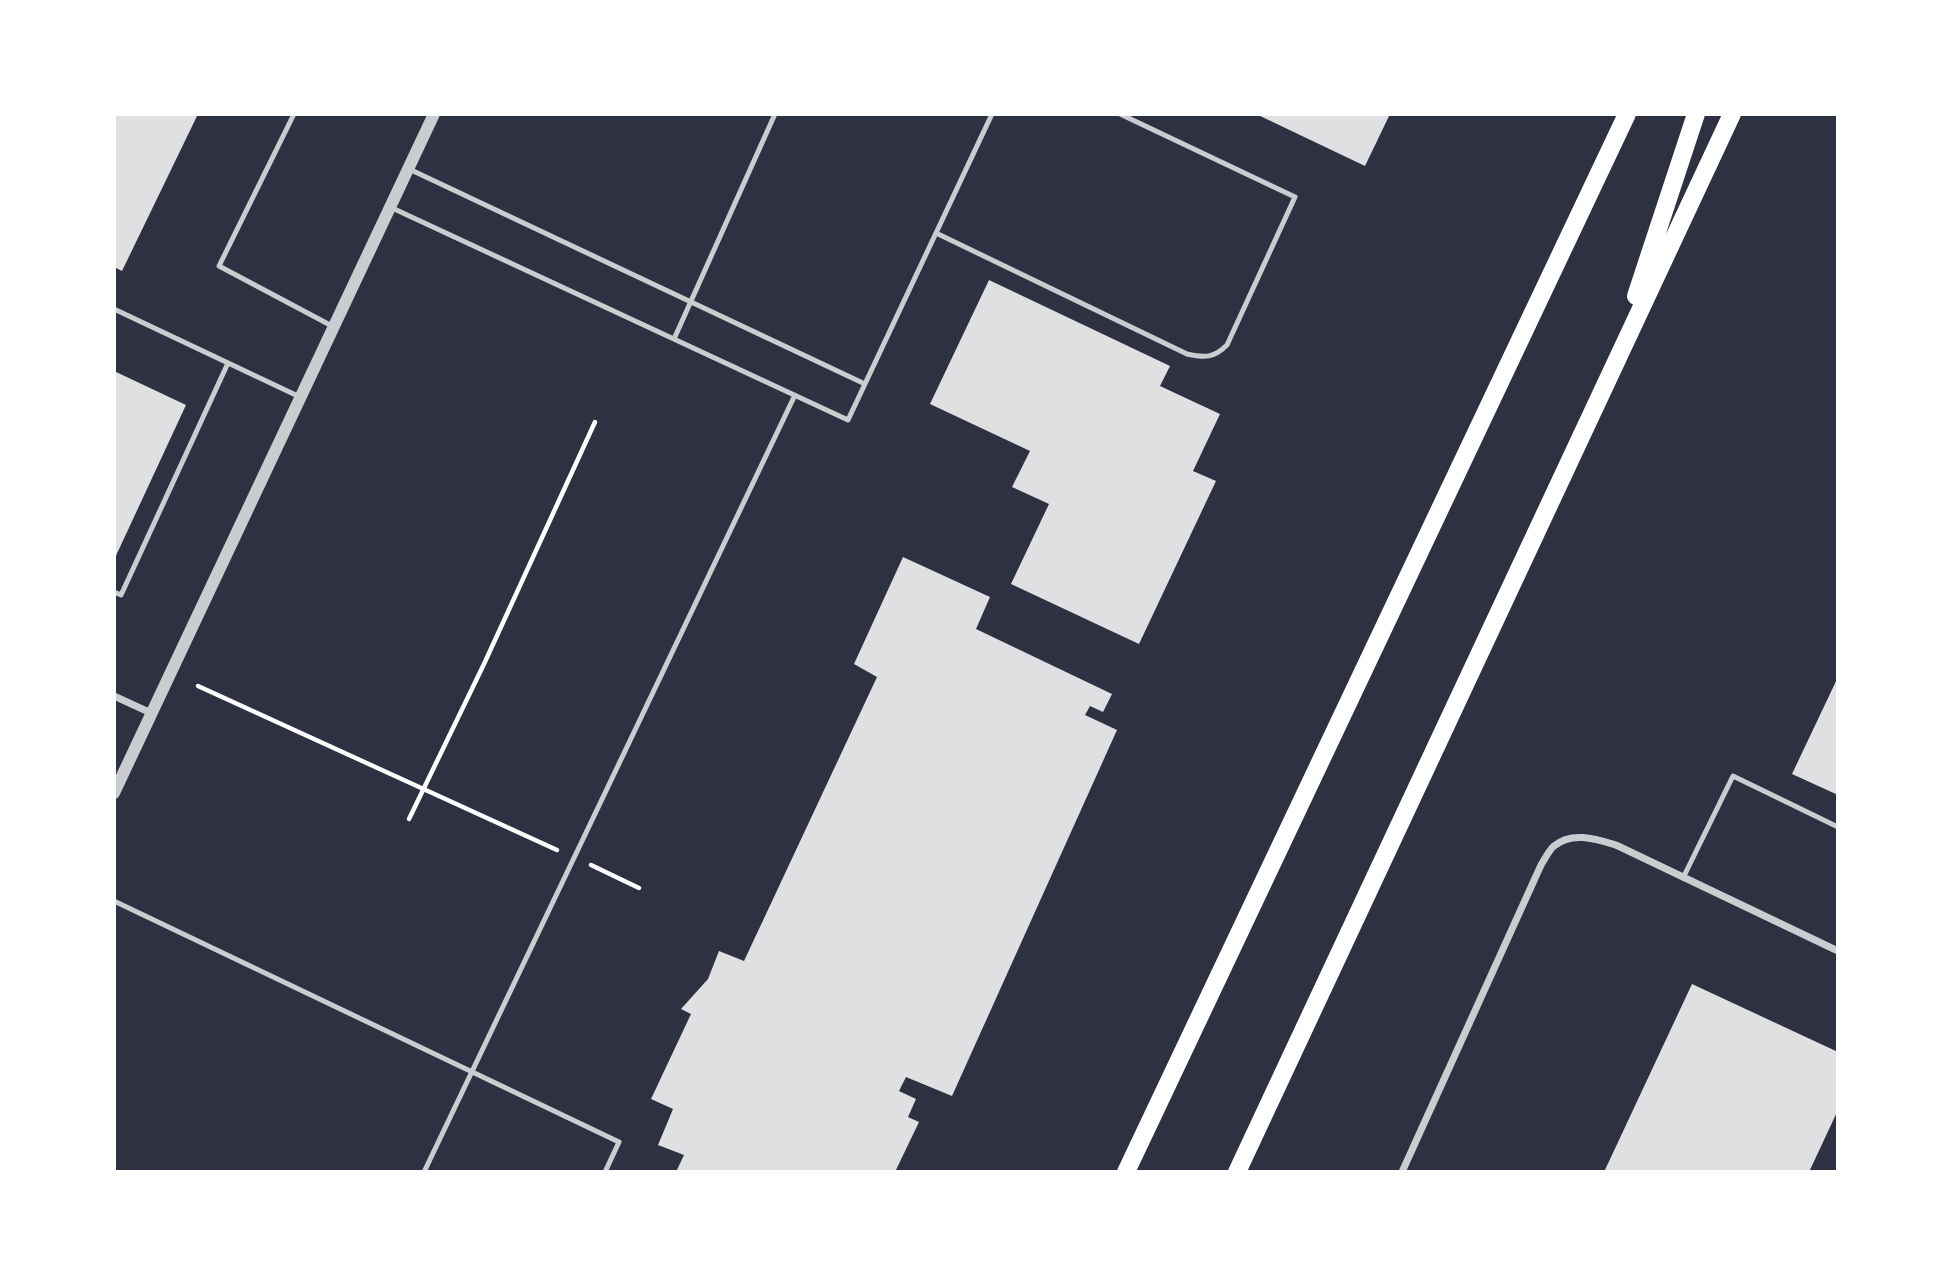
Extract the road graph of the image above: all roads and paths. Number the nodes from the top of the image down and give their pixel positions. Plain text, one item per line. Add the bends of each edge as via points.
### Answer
1 (294, 114) edge
2 (434, 114) edge
3 (775, 114) edge
4 (992, 114) edge
5 (1120, 114) edge
6 (1627, 114) edge
7 (1696, 114) edge
8 (1732, 114) edge
9 (408, 168) junction
10 (390, 207) junction
11 (936, 233) junction
12 (691, 301) junction
13 (114, 309) edge
14 (334, 326) junction
15 (674, 339) junction
16 (228, 363) junction
17 (1612, 370) junction
18 (865, 384) junction
19 (795, 395) junction
20 (300, 397) junction
21 (595, 422) dead end
22 (114, 592) edge
23 (198, 686) dead end
24 (114, 696) edge
25 (151, 713) junction
26 (424, 790) junction
27 (114, 793) edge
28 (409, 819) dead end
29 (1838, 827) edge
30 (574, 858) junction
31 (1684, 878) junction
32 (639, 888) dead end
33 (114, 901) edge
34 (1838, 951) edge
35 (471, 1071) junction
36 (424, 1172) edge
37 (605, 1172) edge
38 (1126, 1172) edge
39 (1237, 1172) edge
40 (1402, 1172) edge

1 - 14 lane via 219,267
2 - 9 street
3 - 12 lane
4 - 11 lane
5 - 11 lane via 1295,197 1227,345 1216,355 1187,354
6 - 38 main road
7 - 17 main road
8 - 17 main road
9 - 10 street
9 - 12 lane
10 - 14 street
10 - 15 lane
11 - 18 lane
12 - 15 lane
12 - 18 lane
13 - 16 lane
14 - 20 street
15 - 19 lane
16 - 20 lane
16 - 22 lane via 121,595
17 - 39 main road
18 - 19 lane via 848,420
19 - 30 lane
20 - 25 street
21 - 26 path
23 - 26 path
24 - 25 street
25 - 27 street
26 - 28 path
26 - 30 path
29 - 31 lane via 1733,776
30 - 32 path
30 - 35 lane
31 - 34 street
31 - 40 street via 1594,838 1573,837 1554,846 1541,865
33 - 35 lane
35 - 36 lane
35 - 37 lane via 619,1142

